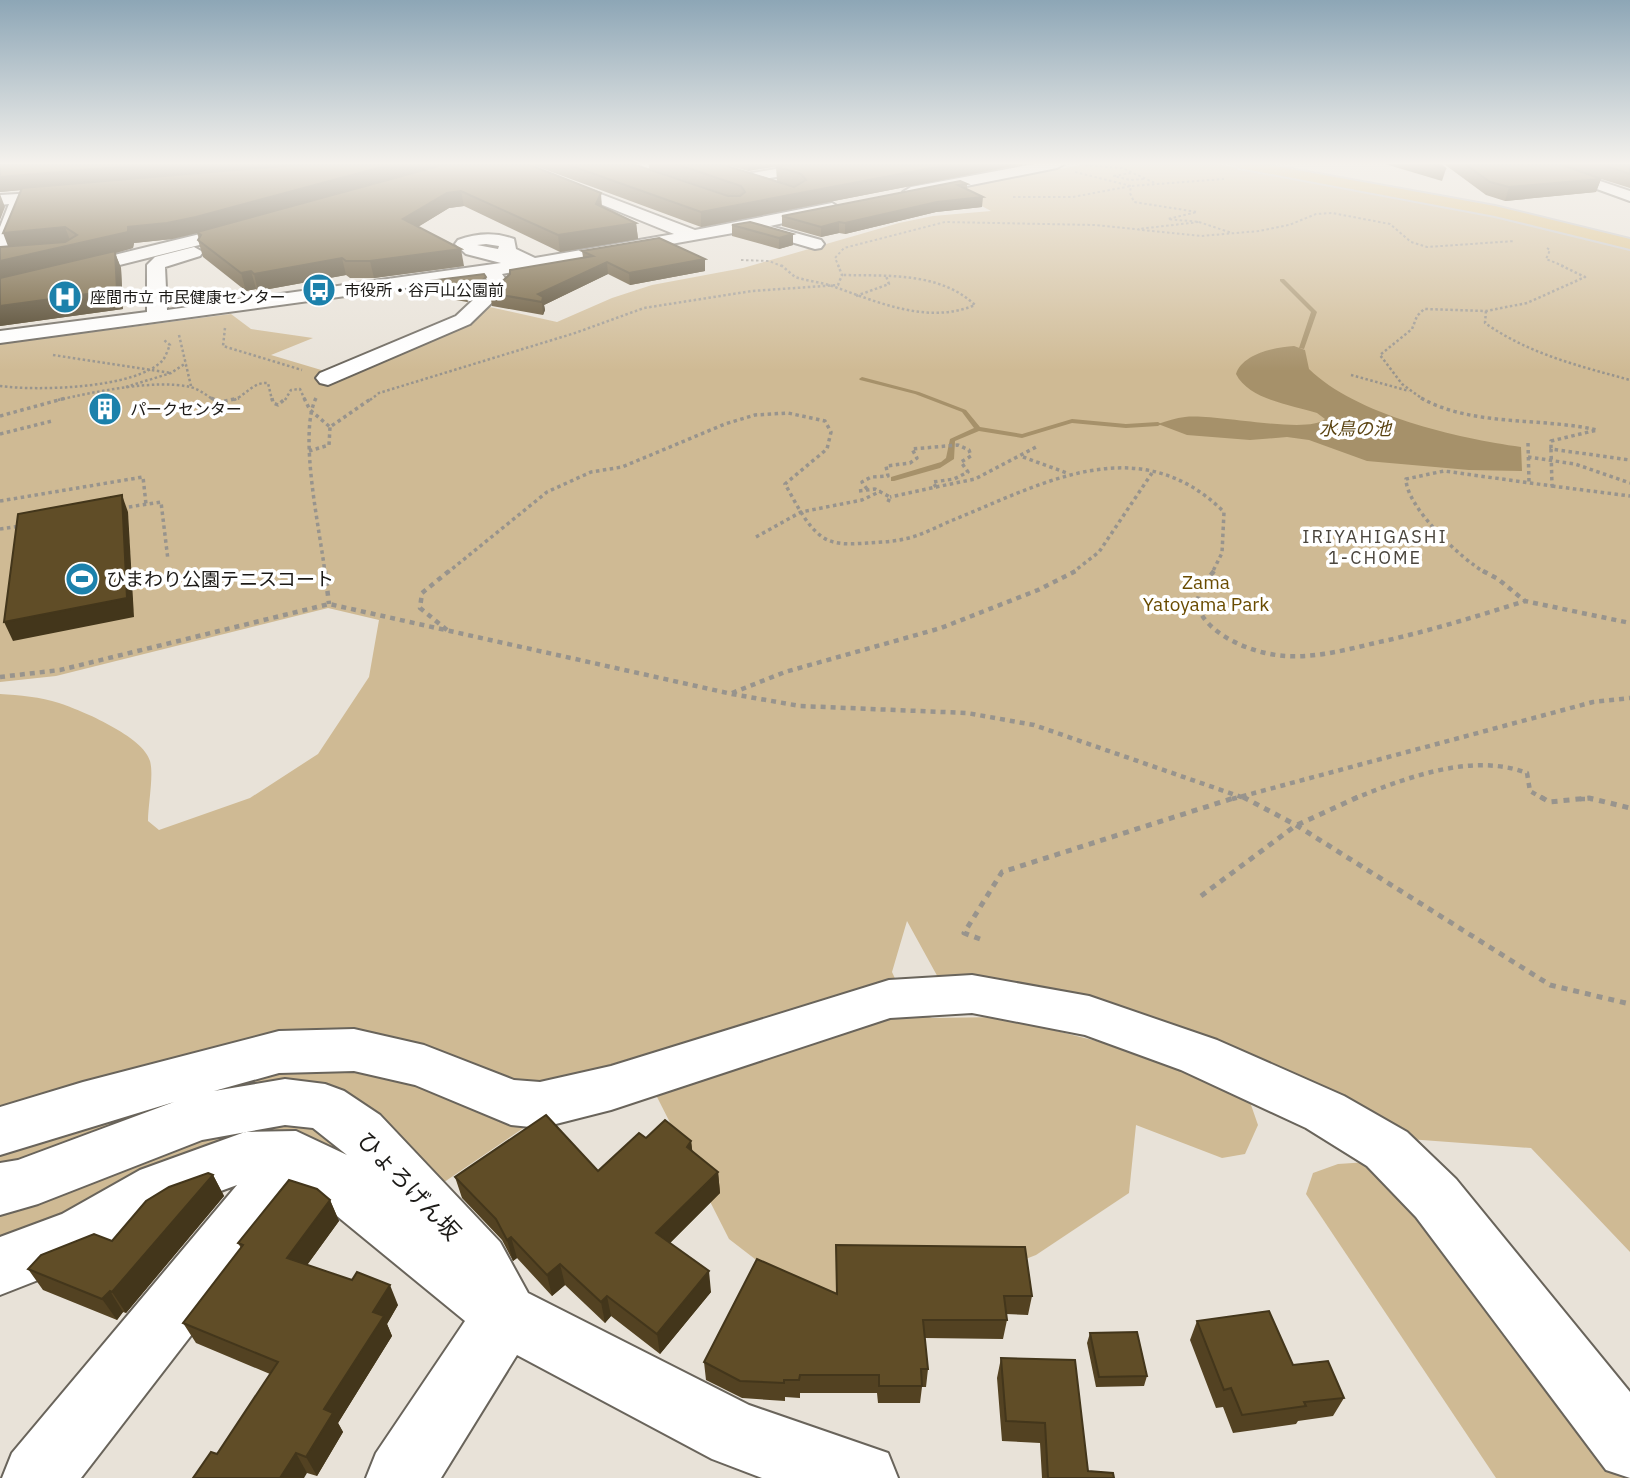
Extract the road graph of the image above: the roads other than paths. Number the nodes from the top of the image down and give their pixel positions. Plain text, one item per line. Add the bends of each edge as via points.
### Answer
1 (10, 233) edge
2 (205, 233) edge
3 (240, 233) edge
4 (252, 233) edge
5 (689, 233) edge
6 (712, 233) edge
7 (778, 233) edge
8 (1583, 233) edge
9 (697, 236) junction
10 (206, 239) junction
11 (150, 243) edge
12 (815, 244) edge
13 (1630, 244) edge
14 (509, 245) junction
15 (581, 246) edge
16 (82, 250) edge
17 (5, 254) edge
18 (488, 261) junction
19 (527, 266) junction
20 (0, 289) edge
21 (158, 327) junction
22 (0, 337) edge
23 (328, 378) road end
24 (0, 1131) edge
25 (296, 1156) junction
26 (0, 1189) edge
27 (0, 1266) edge
28 (506, 1315) junction
29 (1630, 1446) edge
30 (37, 1478) edge
31 (401, 1478) edge
32 (863, 1478) edge

1 - 17 street
2 - 10 street
3 - 10 street
4 - 21 street via 156,265
5 - 9 street
6 - 9 street
7 - 12 street
8 - 13 main road
9 - 19 street
10 - 20 street
11 - 16 street
14 - 15 street via 538,252
14 - 18 street
14 - 19 street via 507,251
18 - 19 street
18 - 21 street
18 - 23 street via 500,285 463,320
21 - 22 street
24 - 29 street via 279,1052 354,1051 424,1066 512,1102 540,1105 611,1088 889,999 972,994 1089,1016 1199,1055 1325,1112 1387,1149 1436,1198
25 - 27 street via 245,1157 160,1188 81,1235
25 - 28 street via 331,1175
25 - 30 street
26 - 28 street, ひょろげん坂 via 198,1117 285,1102 325,1107 361,1132 479,1262
28 - 31 street
28 - 32 street via 736,1434

